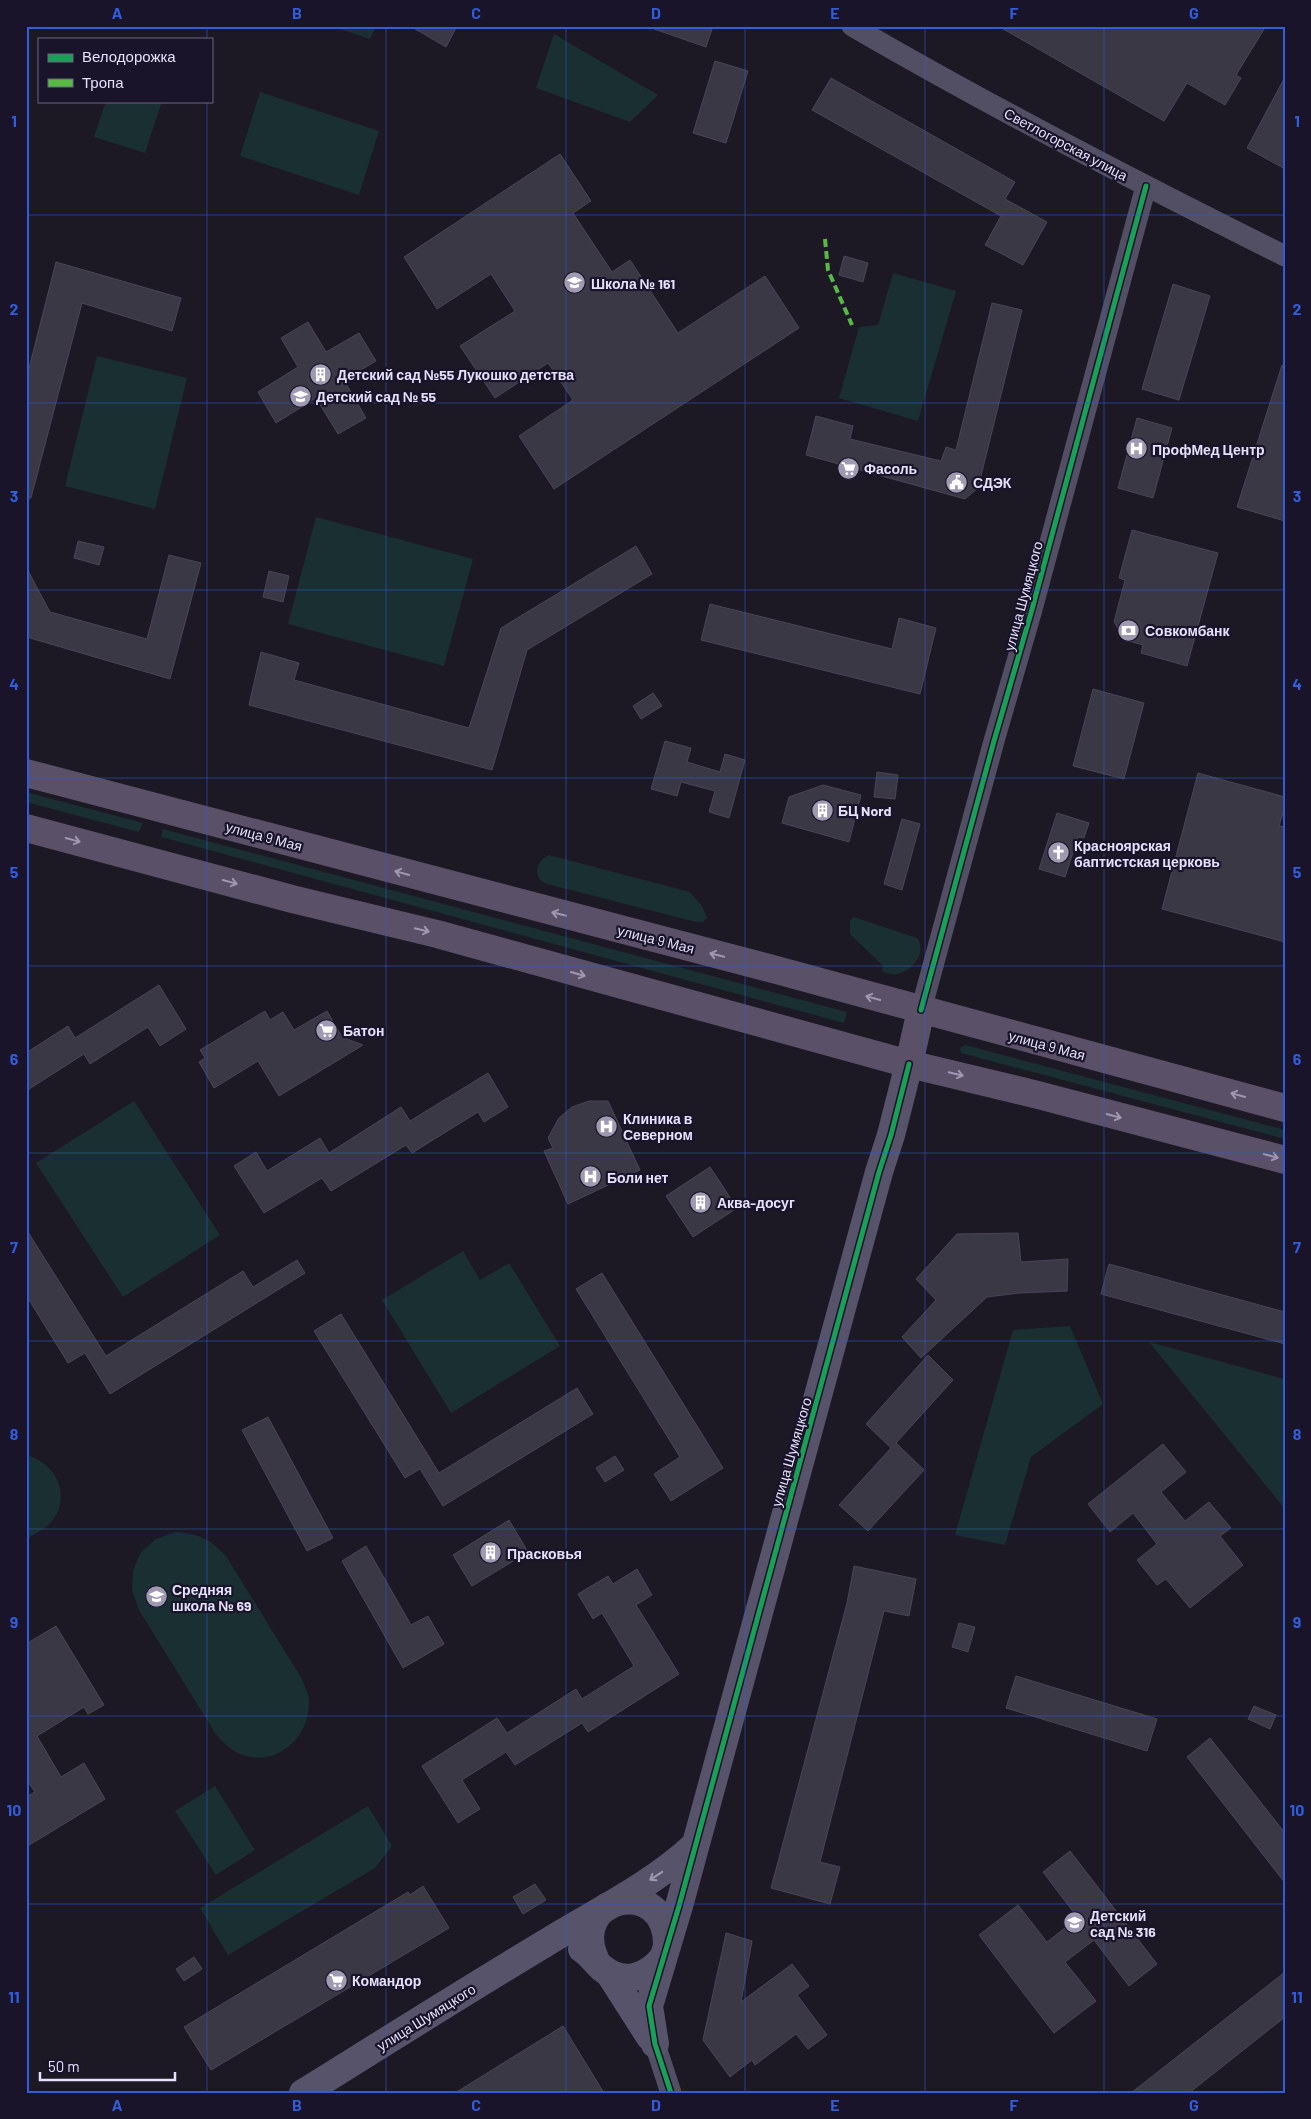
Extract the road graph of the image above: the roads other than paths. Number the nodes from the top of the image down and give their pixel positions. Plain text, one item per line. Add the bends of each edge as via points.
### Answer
1 (852, 26) edge
2 (1146, 186) junction
3 (1285, 256) edge
4 (26, 773) edge
5 (26, 828) edge
6 (920, 1010) junction
7 (909, 1064) junction
8 (1285, 1108) edge
9 (1285, 1160) edge
10 (694, 1846) junction
11 (612, 1903) junction
12 (549, 1940) junction
13 (665, 1952) junction
14 (602, 1967) junction
15 (654, 2044) junction
16 (304, 2093) edge
17 (671, 2093) edge

1 - 2 street, Светлогорская улица via 960,88
2 - 3 street, Светлогорская улица
2 - 6 street, улица Шумяцкого
6 -> 4 main road, улица 9 Мая
5 -> 7 main road via 438,934
6 - 7 main road
8 -> 6 main road, улица 9 Мая
7 -> 9 main road
7 - 10 street, улица Шумяцкого via 892,1136 879,1172
10 -> 11 street via 657,1876
10 - 13 street, улица Шумяцкого
11 - 12 street, улица Шумяцкого
11 - 13 street via 635,1900 656,1912 664,1922 667,1934
11 - 14 street via 601,1911 591,1930 590,1940
12 - 14 street via 583,1950
12 - 16 street, улица Шумяцкого
13 - 14 street via 655,1968 639,1976 620,1977
13 - 15 street, улица Шумяцкого via 649,2006
14 - 15 street
15 - 17 street

